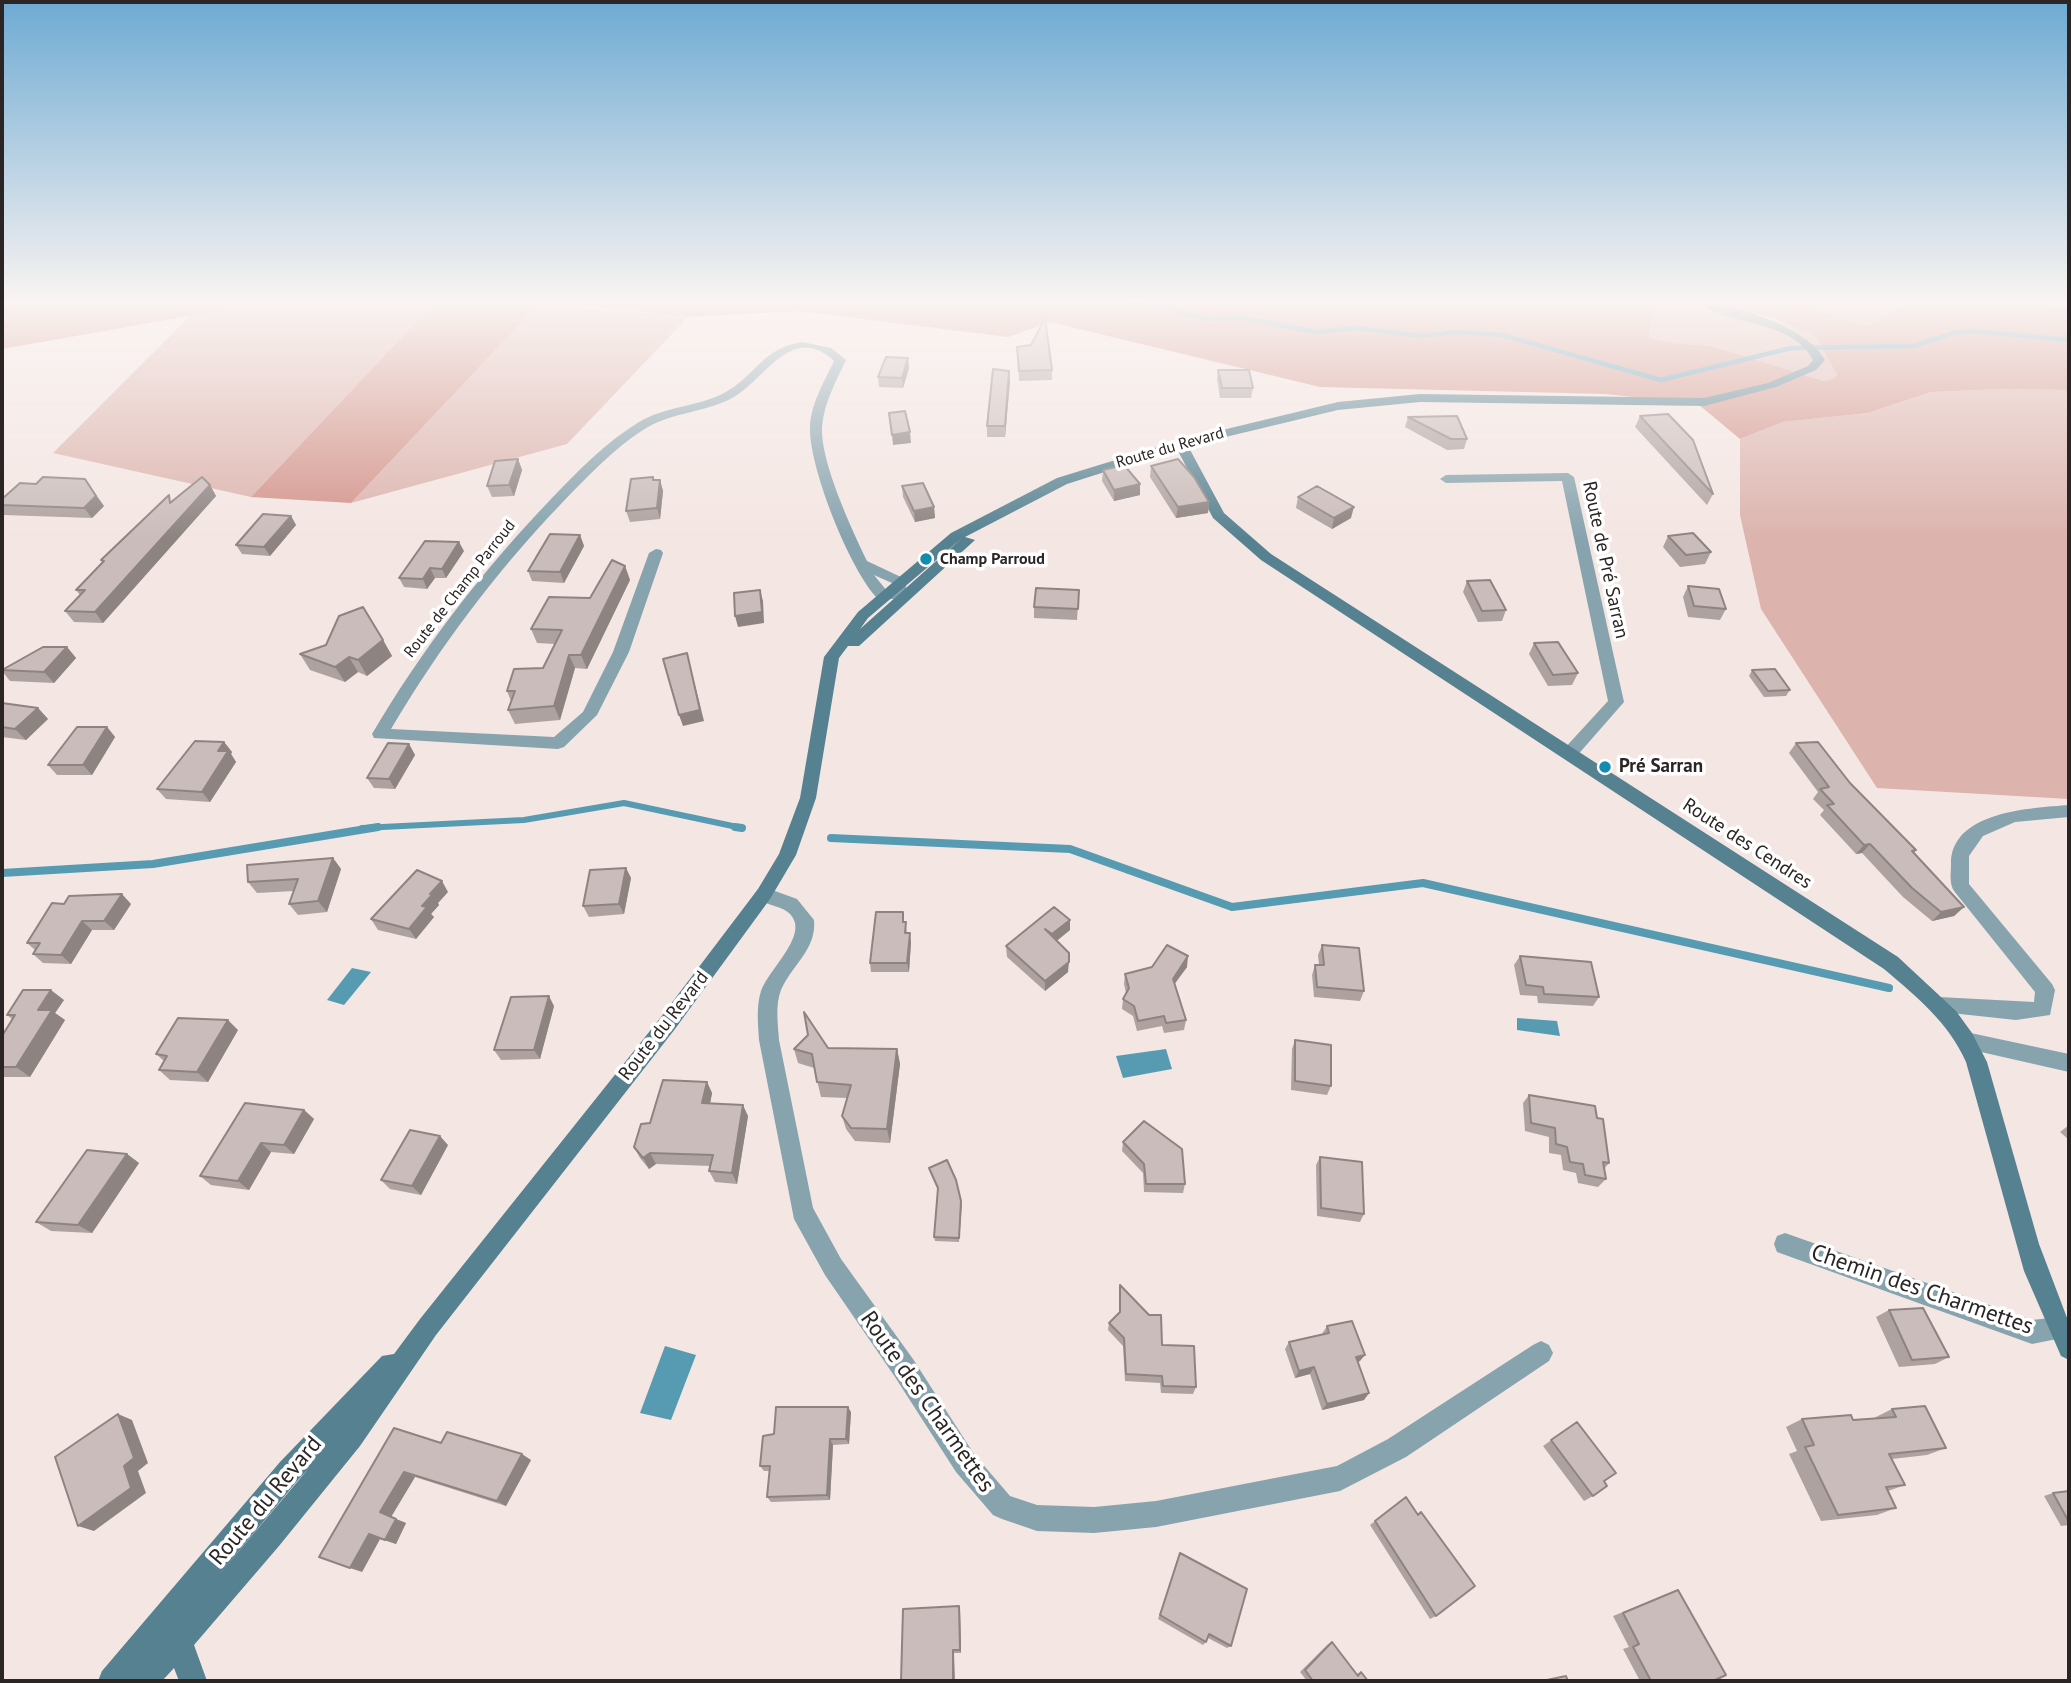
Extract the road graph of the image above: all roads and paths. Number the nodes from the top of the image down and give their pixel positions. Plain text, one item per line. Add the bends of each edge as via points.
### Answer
1 (744, 382) edge
2 (831, 382) edge
3 (1779, 382) edge
4 (1181, 444) junction
5 (1446, 479) dead end
6 (656, 553) dead end
7 (863, 565) junction
8 (900, 588) junction
9 (883, 596) junction
10 (827, 690) junction
11 (1569, 754) junction
12 (2069, 811) edge
13 (764, 894) junction
14 (1939, 1005) junction
15 (1966, 1041) junction
16 (2069, 1063) edge
17 (1785, 1244) dead end
18 (2064, 1339) edge
19 (1541, 1353) dead end
20 (165, 1640) junction
21 (112, 1681) edge
22 (144, 1681) edge
23 (193, 1681) edge

1 - 6 street, Route de Champ Parroud via 729,395 654,418 609,448 509,551 410,682 380,734 558,743 589,715 616,662
2 - 7 street, Route de Champ Parroud via 816,431 839,518
3 - 4 main road, Route du Revard via 1704,402 1372,401
4 - 8 main road, Route du Revard via 1062,481 1012,505 956,536
4 - 11 main road, Route des Cendres via 1218,514 1266,557
5 - 11 street, Route de Pré Sarran via 1569,477 1616,702
7 - 8 street
7 - 9 street, Route de Champ Parroud
8 - 9 street
8 - 10 main road, Route du Revard via 861,633
9 - 10 main road, Route du Revard via 839,644
10 - 13 main road, Route du Revard via 808,798 787,855
11 - 14 main road, Route des Cendres via 1891,963
12 - 14 street via 2013,816 1977,831 1960,855 1960,886 2045,990 2043,1009 2019,1014 1962,1002
13 - 19 street, Route des Charmettes via 778,897 805,918 806,932 771,990 767,1013 802,1211 833,1267 965,1463 1002,1506 1037,1518 1094,1520 1156,1514 1340,1478 1397,1448
13 - 20 main road, Route du Revard via 428,1327 351,1437
14 - 15 main road, Route des Cendres
15 - 16 street
15 - 18 main road, Route des Cendres via 1982,1078 2031,1252
17 - 18 street, Chemin des Charmettes via 2032,1332
20 - 21 main road, Route du Revard
20 - 22 main road, Route du Revard
20 - 23 main road via 191,1669

